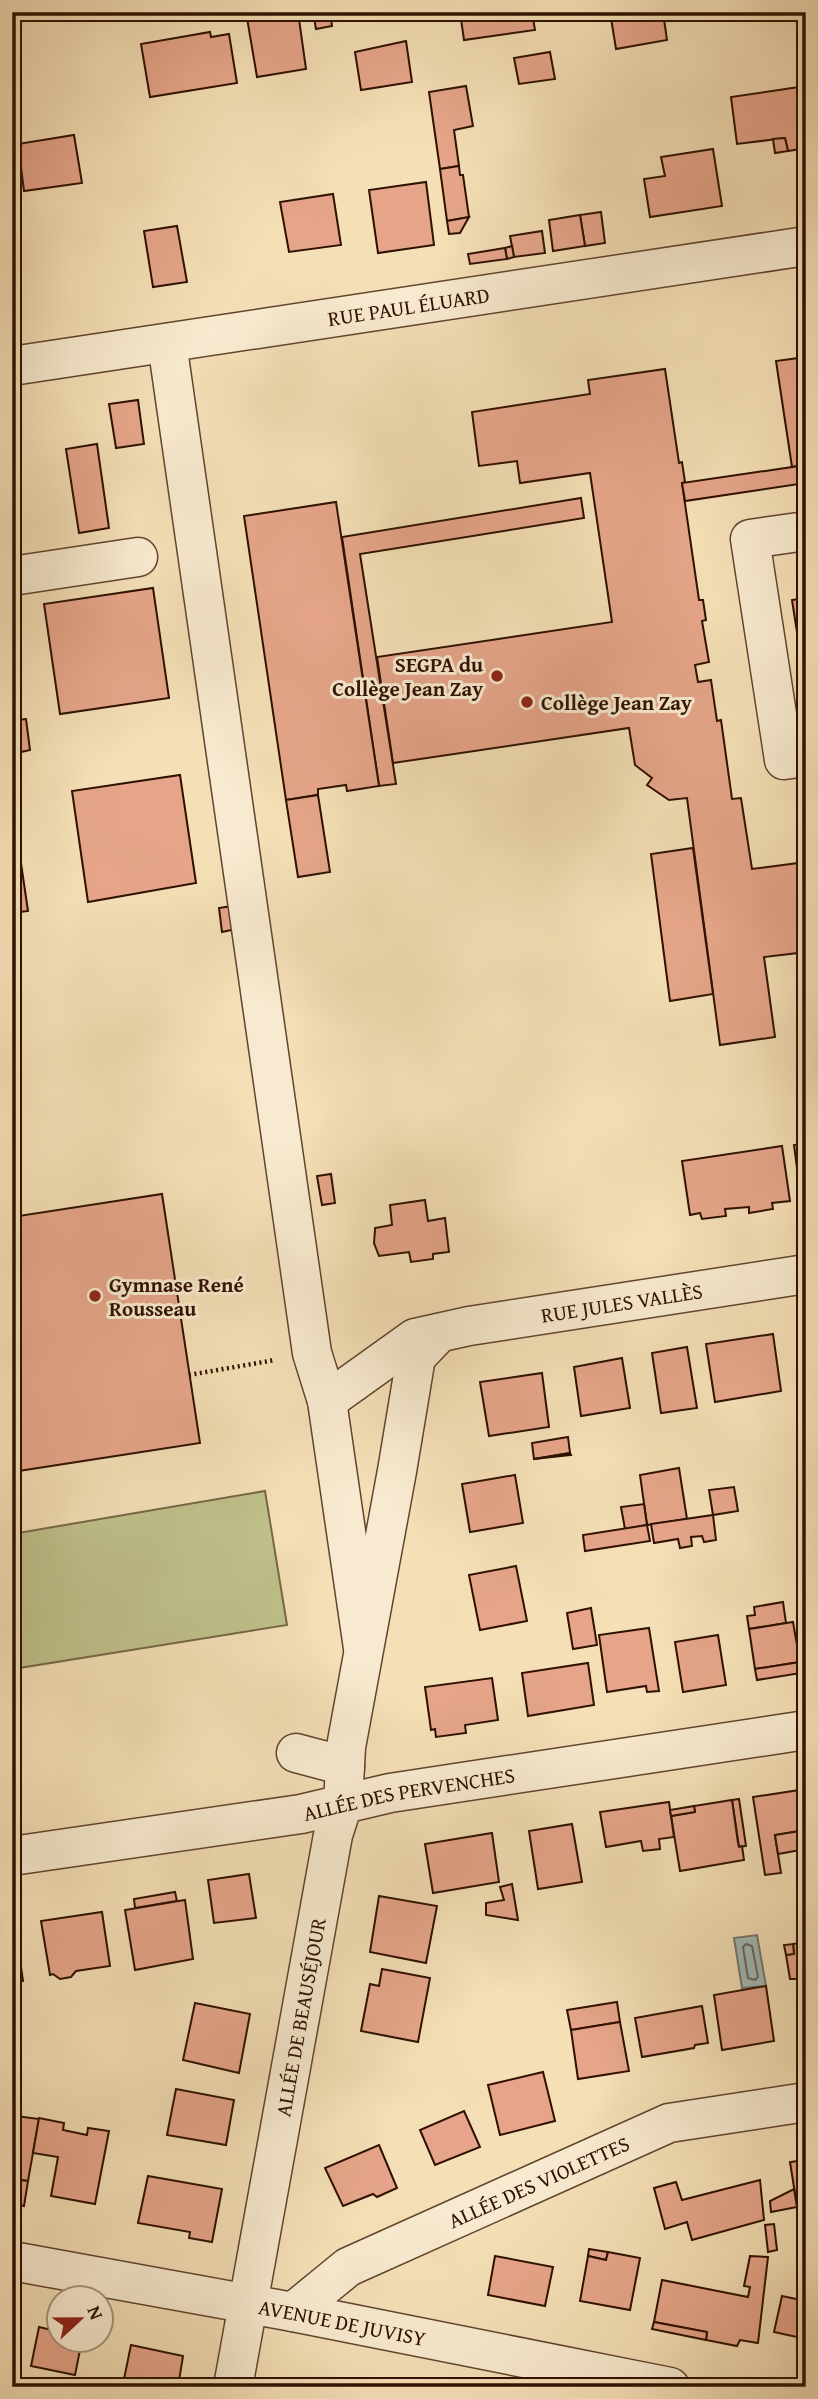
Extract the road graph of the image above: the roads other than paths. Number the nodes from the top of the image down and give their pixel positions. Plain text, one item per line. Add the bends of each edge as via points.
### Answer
1 (806, 246) edge
2 (167, 343) junction
3 (12, 366) edge
4 (806, 531) edge
5 (138, 556) dead end
6 (12, 576) edge
7 (806, 757) edge
8 (806, 1274) edge
9 (439, 1333) junction
10 (327, 1401) junction
11 (363, 1648) junction
12 (806, 1730) edge
13 (296, 1753) dead end
14 (345, 1766) junction
15 (343, 1804) junction
16 (12, 1856) edge
17 (806, 2102) edge
18 (12, 2261) edge
19 (250, 2305) junction
20 (293, 2312) junction
21 (233, 2387) edge
22 (670, 2387) edge

1 - 2 street, RUE PAUL ÉLUARD
2 - 3 street, RUE PAUL ÉLUARD
2 - 10 street via 312,1353
4 - 7 street via 750,540 783,760
5 - 6 street
8 - 9 street, RUE JULES VALLÈS
9 - 10 street, RUE JULES VALLÈS via 415,1338
9 - 11 street via 416,1357
10 - 11 street
11 - 14 street, ALLÉE DE BEAUSÉJOUR
12 - 15 street, ALLÉE DES PERVENCHES
13 - 14 street
14 - 15 street, ALLÉE DE BEAUSÉJOUR
15 - 16 street, ALLÉE DES PERVENCHES
15 - 19 street, ALLÉE DE BEAUSÉJOUR via 332,1835
17 - 20 street, ALLÉE DES VIOLETTES via 669,2123 348,2267
18 - 19 street, AVENUE DE JUVISY
19 - 20 street, AVENUE DE JUVISY
19 - 21 street, ALLÉE DE BEAUSÉJOUR
20 - 22 street, AVENUE DE JUVISY

